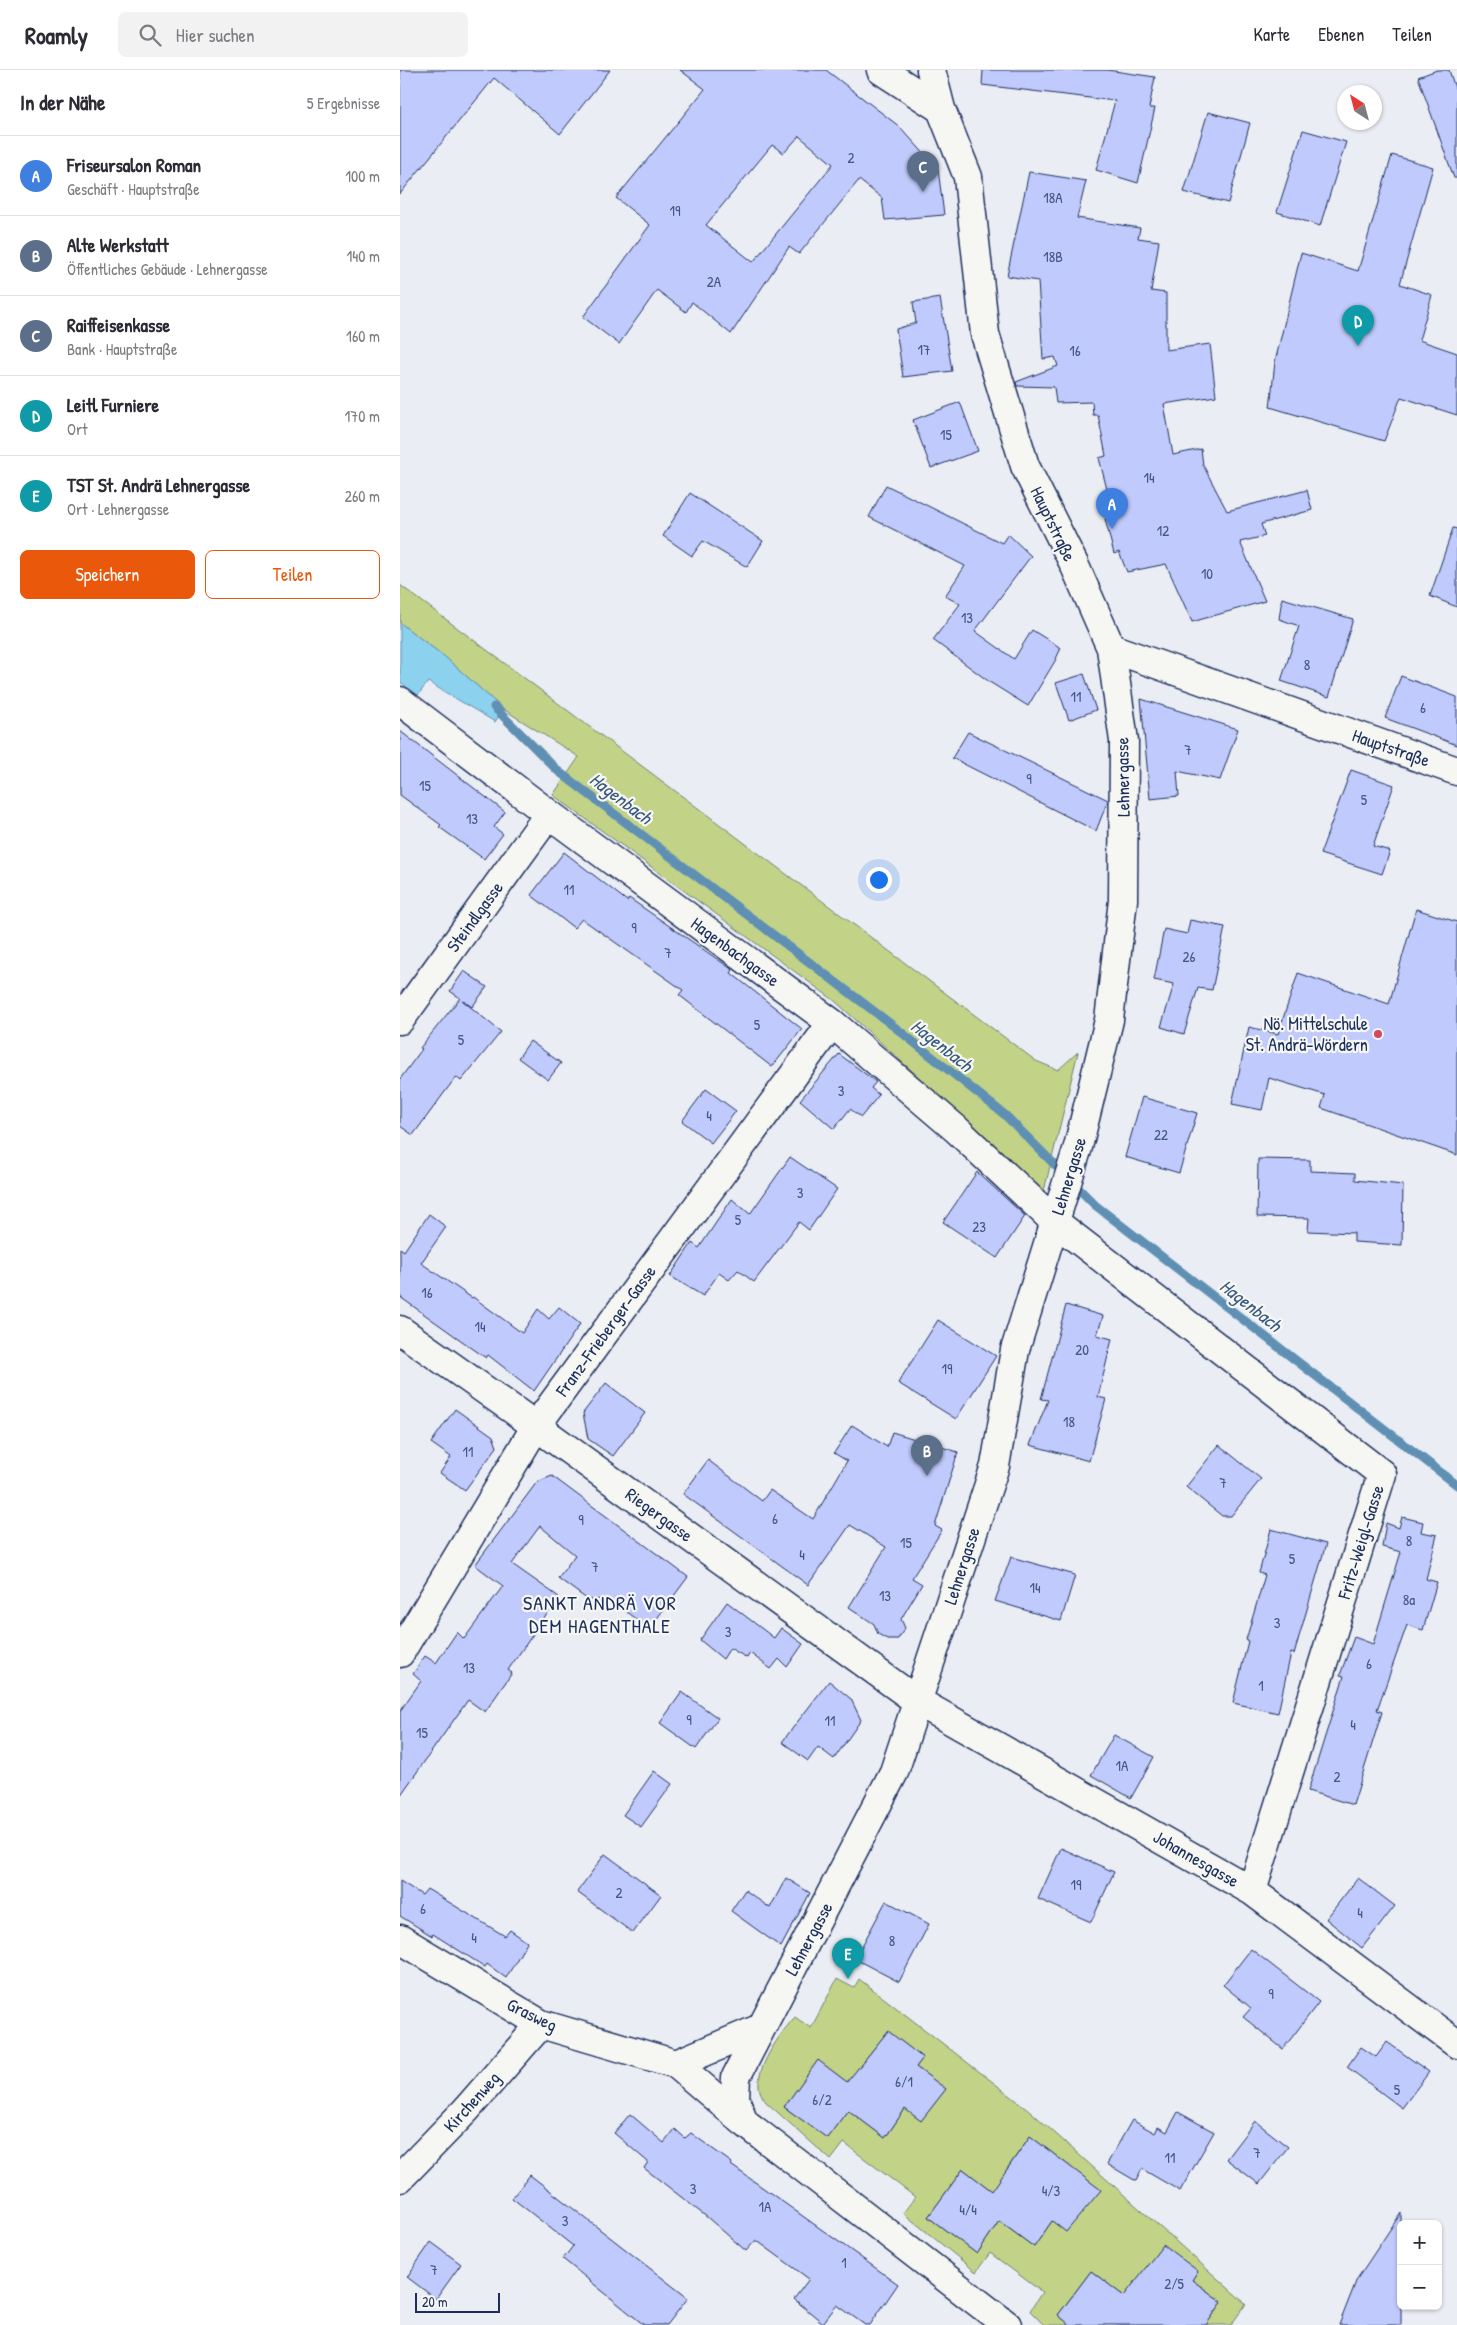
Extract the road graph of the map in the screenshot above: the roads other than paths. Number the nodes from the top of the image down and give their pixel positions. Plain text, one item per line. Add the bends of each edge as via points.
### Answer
1 (881, 70) edge
2 (931, 70) edge
3 (941, 109) junction
4 (1110, 648) junction
5 (400, 700) edge
6 (1457, 771) edge
7 (549, 814) junction
8 (400, 1020) edge
9 (832, 1023) junction
10 (1058, 1213) junction
11 (400, 1330) edge
12 (536, 1426) junction
13 (400, 1653) edge
14 (917, 1701) junction
15 (1252, 1891) junction
16 (400, 1939) edge
17 (541, 2024) junction
18 (761, 2028) junction
19 (1457, 2044) edge
20 (676, 2064) junction
21 (744, 2122) junction
22 (400, 2178) edge
23 (1007, 2325) edge

1 - 3 street
2 - 3 street, Hauptstraße
3 - 4 street, Hauptstraße via 968,177 985,334 1025,466 1074,564
4 - 6 street, Hauptstraße
4 - 10 street, Lehnergasse via 1124,740 1123,900 1109,1020
5 - 7 street, Hagenbachgasse
7 - 8 street, Steindlgasse
7 - 9 street, Hagenbachgasse
9 - 10 street, Hagenbachgasse
9 - 12 street, Franz-Frieberger-Gasse
10 - 14 street, Lehnergasse via 1016,1350 995,1466
10 - 15 street, Fritz-Weigl-Gasse via 1382,1474
11 - 12 street, Riegergasse
12 - 13 street, Franz-Frieberger-Gasse
12 - 14 street, Riegergasse
14 - 15 street, Johannesgasse
14 - 18 street, Lehnergasse via 894,1772
15 - 19 street, Johannesgasse
16 - 17 street, Grasweg
17 - 20 street, Grasweg
17 - 22 street, Kirchenweg via 466,2110
18 - 20 street
18 - 21 street, Lehnergasse via 736,2077 735,2099
20 - 21 street, Grasweg
21 - 23 street

